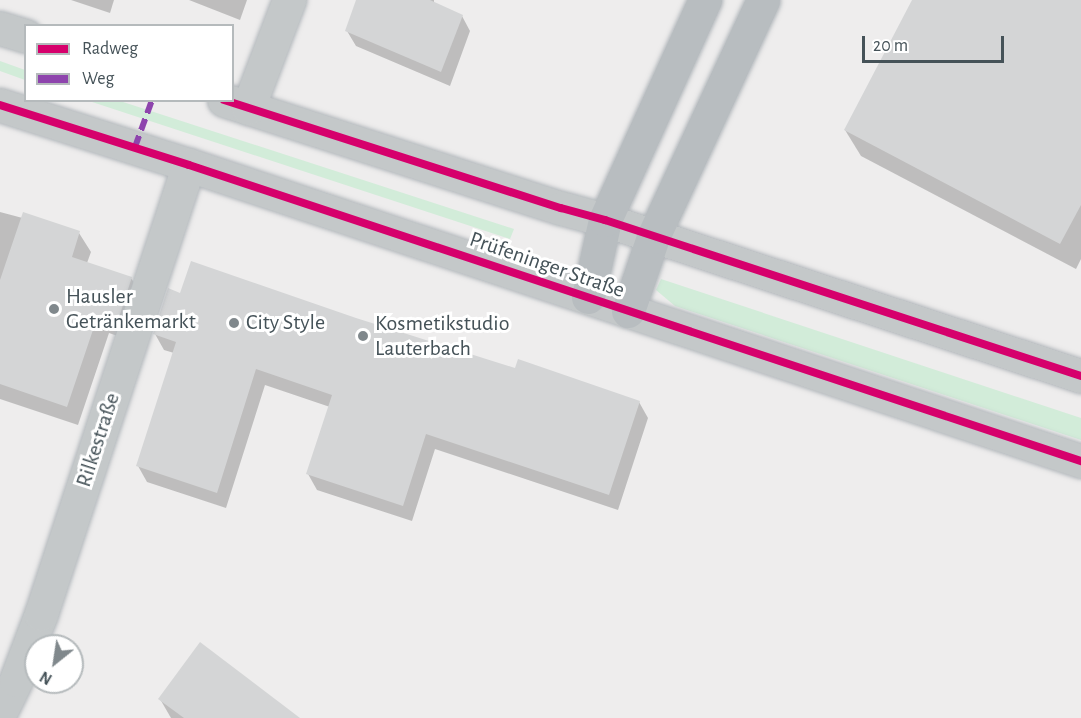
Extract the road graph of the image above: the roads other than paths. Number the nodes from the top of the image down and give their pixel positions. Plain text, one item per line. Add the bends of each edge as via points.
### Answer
1 (289, 0) edge
2 (705, 0) edge
3 (763, 0) edge
4 (0, 28) edge
5 (24, 35) edge
6 (236, 104) edge
7 (0, 105) edge
8 (189, 165) junction
9 (605, 220) junction
10 (653, 237) junction
11 (588, 297) junction
12 (628, 311) junction
13 (1081, 376) edge
14 (1081, 461) edge
15 (0, 713) edge

1 - 6 street
2 - 9 highway
3 - 10 highway
4 - 5 street
6 - 9 street
7 - 8 street, Prüfeninger Straße
8 - 11 street, Prüfeninger Straße
8 - 15 street, Rilkestraße via 41,614
9 - 10 street
9 - 11 highway
10 - 12 highway
10 - 13 street
11 - 12 street, Prüfeninger Straße
12 - 14 street, Prüfeninger Straße

